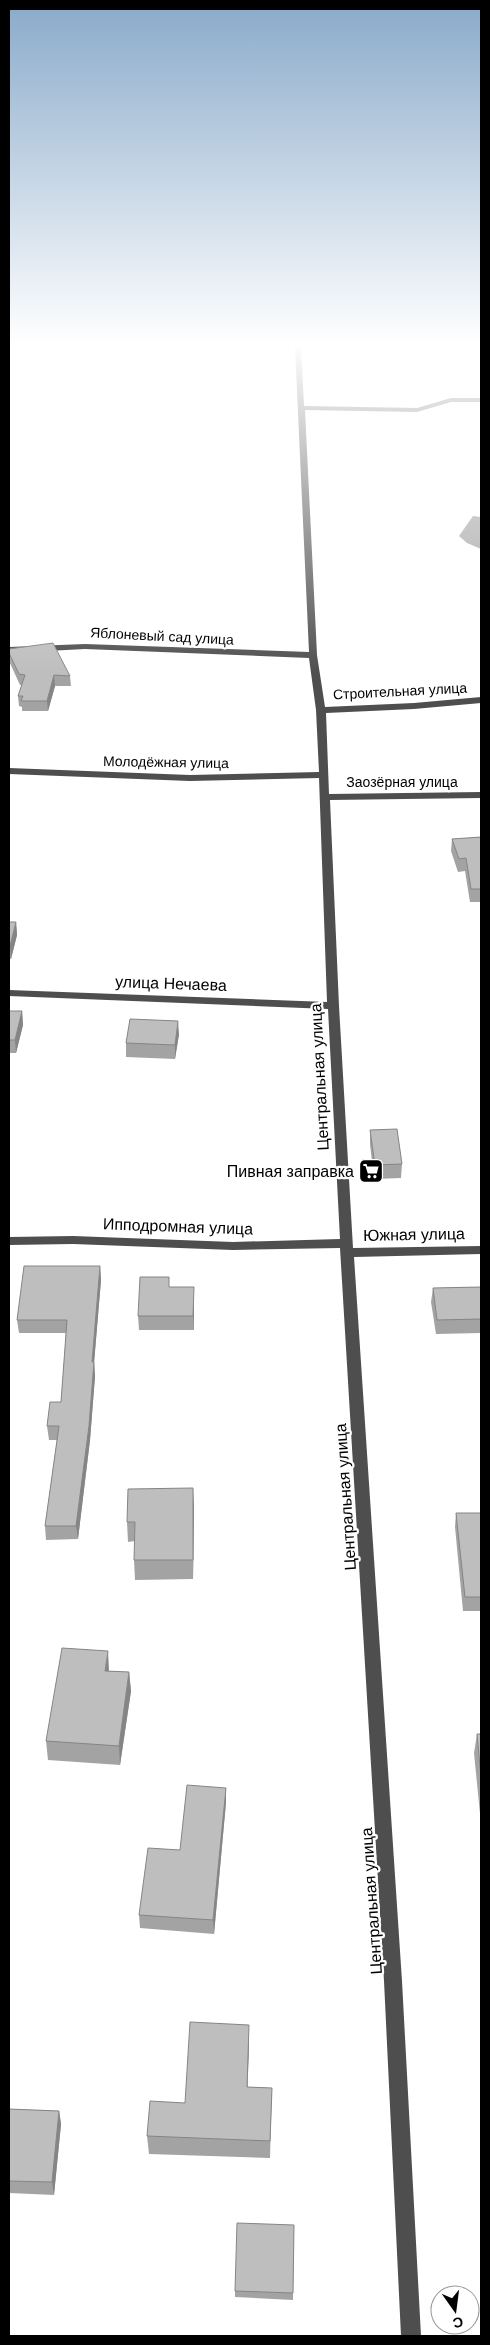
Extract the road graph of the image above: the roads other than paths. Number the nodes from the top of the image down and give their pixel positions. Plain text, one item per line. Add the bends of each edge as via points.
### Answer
1 (304, 456) edge
2 (9, 650) edge
3 (313, 655) junction
4 (481, 700) edge
5 (321, 710) junction
6 (9, 771) edge
7 (323, 775) junction
8 (481, 796) edge
9 (323, 797) junction
10 (9, 993) edge
11 (333, 1006) junction
12 (9, 1241) edge
13 (346, 1248) junction
14 (481, 1250) edge
15 (411, 2336) edge

1 - 3 street, Центральная улица
2 - 3 street, Яблоневый сад улица via 97,646 252,655
3 - 5 street, Центральная улица
4 - 5 street, Строительная улица
5 - 7 street, Центральная улица
6 - 7 street, Молодёжная улица via 190,778
7 - 9 street, Центральная улица
8 - 9 street, Заозёрная улица
9 - 11 street, Центральная улица
10 - 11 street, улица Нечаева
11 - 13 street, Центральная улица
12 - 13 street, Ипподромная улица
13 - 14 street, Южная улица
13 - 15 street, Центральная улица via 393,1981

